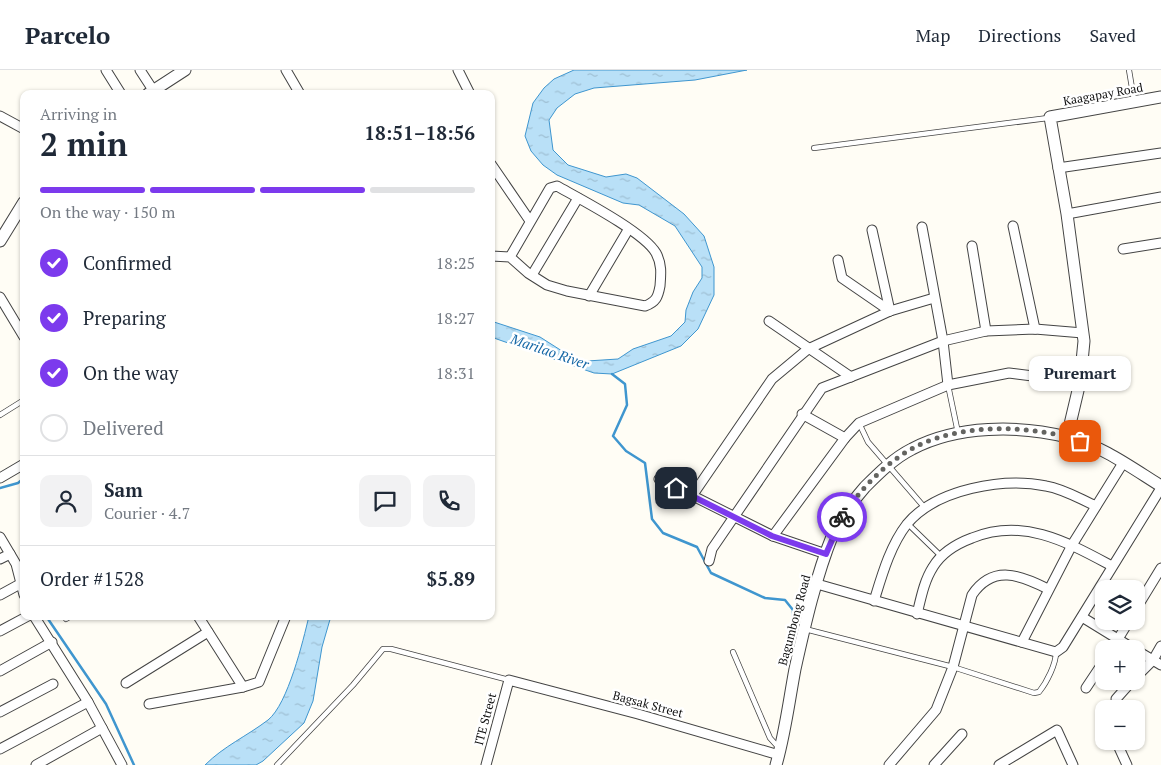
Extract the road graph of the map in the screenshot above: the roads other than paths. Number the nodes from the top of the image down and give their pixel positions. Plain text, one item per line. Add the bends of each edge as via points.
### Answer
1 (106, 70) edge
2 (140, 70) edge
3 (286, 70) edge
4 (458, 70) edge
5 (1129, 70) edge
6 (179, 72) edge
7 (118, 90) edge
8 (149, 90) edge
9 (153, 90) edge
10 (298, 90) edge
11 (468, 90) edge
12 (1161, 97) edge
13 (1135, 102) junction
14 (0, 116) edge
15 (1050, 117) junction
16 (20, 127) edge
17 (814, 148) dead end
18 (1161, 153) edge
19 (1058, 168) junction
20 (495, 170) edge
21 (1161, 197) edge
22 (578, 198) junction
23 (20, 208) edge
24 (1067, 214) junction
25 (530, 221) junction
26 (1013, 226) dead end
27 (922, 227) dead end
28 (628, 230) junction
29 (872, 230) dead end
30 (0, 241) edge
31 (1161, 243) edge
32 (972, 246) dead end
33 (1122, 249) dead end
34 (495, 256) edge
35 (510, 257) junction
36 (838, 260) dead end
37 (532, 275) junction
38 (589, 296) junction
39 (0, 297) edge
40 (934, 298) junction
41 (890, 311) junction
42 (769, 321) dead end
43 (1035, 329) junction
44 (20, 330) edge
45 (986, 331) junction
46 (1083, 333) junction
47 (943, 341) junction
48 (808, 348) junction
49 (850, 377) junction
50 (1080, 382) junction
51 (948, 385) junction
52 (20, 402) edge
53 (802, 414) junction
54 (0, 415) edge
55 (859, 423) junction
56 (958, 434) junction
57 (1067, 437) junction
58 (845, 438) junction
59 (1123, 463) junction
60 (20, 466) edge
61 (888, 466) junction
62 (0, 478) edge
63 (659, 479) dead end
64 (1161, 487) edge
65 (692, 496) junction
66 (1096, 506) junction
67 (925, 508) junction
68 (734, 517) junction
69 (908, 524) junction
70 (772, 536) junction
71 (0, 537) edge
72 (1072, 545) junction
73 (10, 554) junction
74 (826, 554) junction
75 (941, 556) junction
76 (0, 559) edge
77 (709, 560) dead end
78 (1112, 566) junction
79 (1161, 568) edge
80 (20, 584) joint
81 (818, 584) junction
82 (1048, 589) junction
83 (1145, 594) edge
84 (0, 595) edge
85 (874, 601) junction
86 (917, 614) junction
87 (1082, 617) junction
88 (21, 620) edge
89 (37, 620) edge
90 (200, 620) edge
91 (284, 620) edge
92 (963, 626) junction
93 (805, 629) junction
94 (1124, 630) edge
95 (0, 631) edge
96 (208, 632) junction
97 (1118, 639) joint
98 (52, 642) junction
99 (1022, 642) junction
100 (1161, 646) edge
101 (733, 652) dead end
102 (1056, 652) junction
103 (1145, 655) edge
104 (1153, 660) junction
105 (1161, 665) edge
106 (953, 667) junction
107 (1145, 668) edge
108 (0, 671) edge
109 (1095, 674) edge
110 (509, 680) junction
111 (126, 683) dead end
112 (53, 684) dead end
113 (243, 687) junction
114 (1086, 688) dead end
115 (1124, 690) edge
116 (1116, 699) dead end
117 (88, 702) junction
118 (149, 704) dead end
119 (0, 712) edge
120 (102, 728) junction
121 (962, 734) dead end
122 (0, 749) edge
123 (1120, 750) edge
124 (778, 756) edge
125 (117, 764) edge
126 (36, 765) edge
127 (277, 765) edge
128 (486, 765) edge
129 (889, 765) edge
130 (934, 765) edge
131 (999, 765) edge
132 (1073, 765) edge
133 (1127, 765) edge

1 - 7 street
2 - 8 street
3 - 10 street
4 - 11 street
5 - 13 lane
6 - 9 street
12 - 13 street, Kaagapay Road
13 - 15 street, Kaagapay Road
14 - 16 street
15 - 17 lane
15 - 19 street
18 - 19 street
19 - 24 street
20 - 25 street
21 - 24 street
22 - 25 street via 557,186 550,188
22 - 28 street
22 - 37 street
23 - 30 street
24 - 46 street
25 - 35 street
26 - 43 street
27 - 40 street
28 - 38 street
28 - 38 street via 655,251 662,268 658,298 645,306
29 - 41 street
31 - 33 street
32 - 45 street
34 - 35 street
35 - 37 street
36 - 41 street via 842,278
37 - 38 street via 548,285
39 - 44 street
40 - 41 street
40 - 47 street
41 - 48 street
42 - 48 street
43 - 45 street
43 - 46 street
45 - 47 street
46 - 50 street
47 - 49 street
47 - 51 street
48 - 49 street
48 - 65 street via 772,379
49 - 53 street via 822,388
50 - 51 street via 1009,372
50 - 57 street
51 - 55 street
51 - 56 lane
52 - 54 lane
53 - 58 street
53 - 68 street
55 - 58 street
55 - 61 lane via 868,442
56 - 57 street, Bagumbong Road via 1006,430
56 - 61 street, Bagumbong Road via 921,444
57 - 59 street, Bagumbong Road
58 - 70 street
59 - 64 street, Bagumbong Road
59 - 66 street
60 - 62 street
61 - 67 lane
61 - 74 street, Bagumbong Road via 846,512
63 - 65 street
64 - 78 street
65 - 68 street
66 - 67 street via 1049,486 1029,483 971,488
66 - 72 street
67 - 69 street
68 - 70 street
68 - 77 street via 712,548
69 - 75 lane
69 - 85 street via 885,566
70 - 74 street
71 - 73 street
72 - 75 street via 1034,531 999,530 965,540
72 - 78 street
72 - 82 street
73 - 76 street
73 - 80 street via 16,564
74 - 81 street, Bagumbong Road
75 - 86 street via 926,581
78 - 87 street
79 - 83 street
80 - 84 street
81 - 85 street
81 - 93 street, Bagumbong Road
82 - 92 street via 1014,575 989,579 972,595
82 - 99 street
85 - 86 street
86 - 92 street
87 - 97 street
87 - 102 street via 1063,647
88 - 95 street
89 - 98 street
90 - 96 street
91 - 113 street via 259,682
92 - 99 street
92 - 106 street
93 - 106 lane
93 - 124 street, Bagumbong Road
94 - 97 street
96 - 111 street
96 - 113 street
98 - 108 street
98 - 117 street
99 - 102 street
100 - 104 street
101 - 124 lane
102 - 106 lane via 1056,659 1038,692
103 - 104 street
104 - 105 street
104 - 107 street
106 - 129 street via 936,710
109 - 114 street
110 - 124 street, Bagsak Street
110 - 127 lane via 391,648 383,649
110 - 128 street, ITE Street
112 - 119 street
113 - 118 street
115 - 116 street
117 - 120 street
117 - 122 street
120 - 125 street
120 - 126 street
121 - 130 street
123 - 133 street
131 - 132 street via 1057,730

